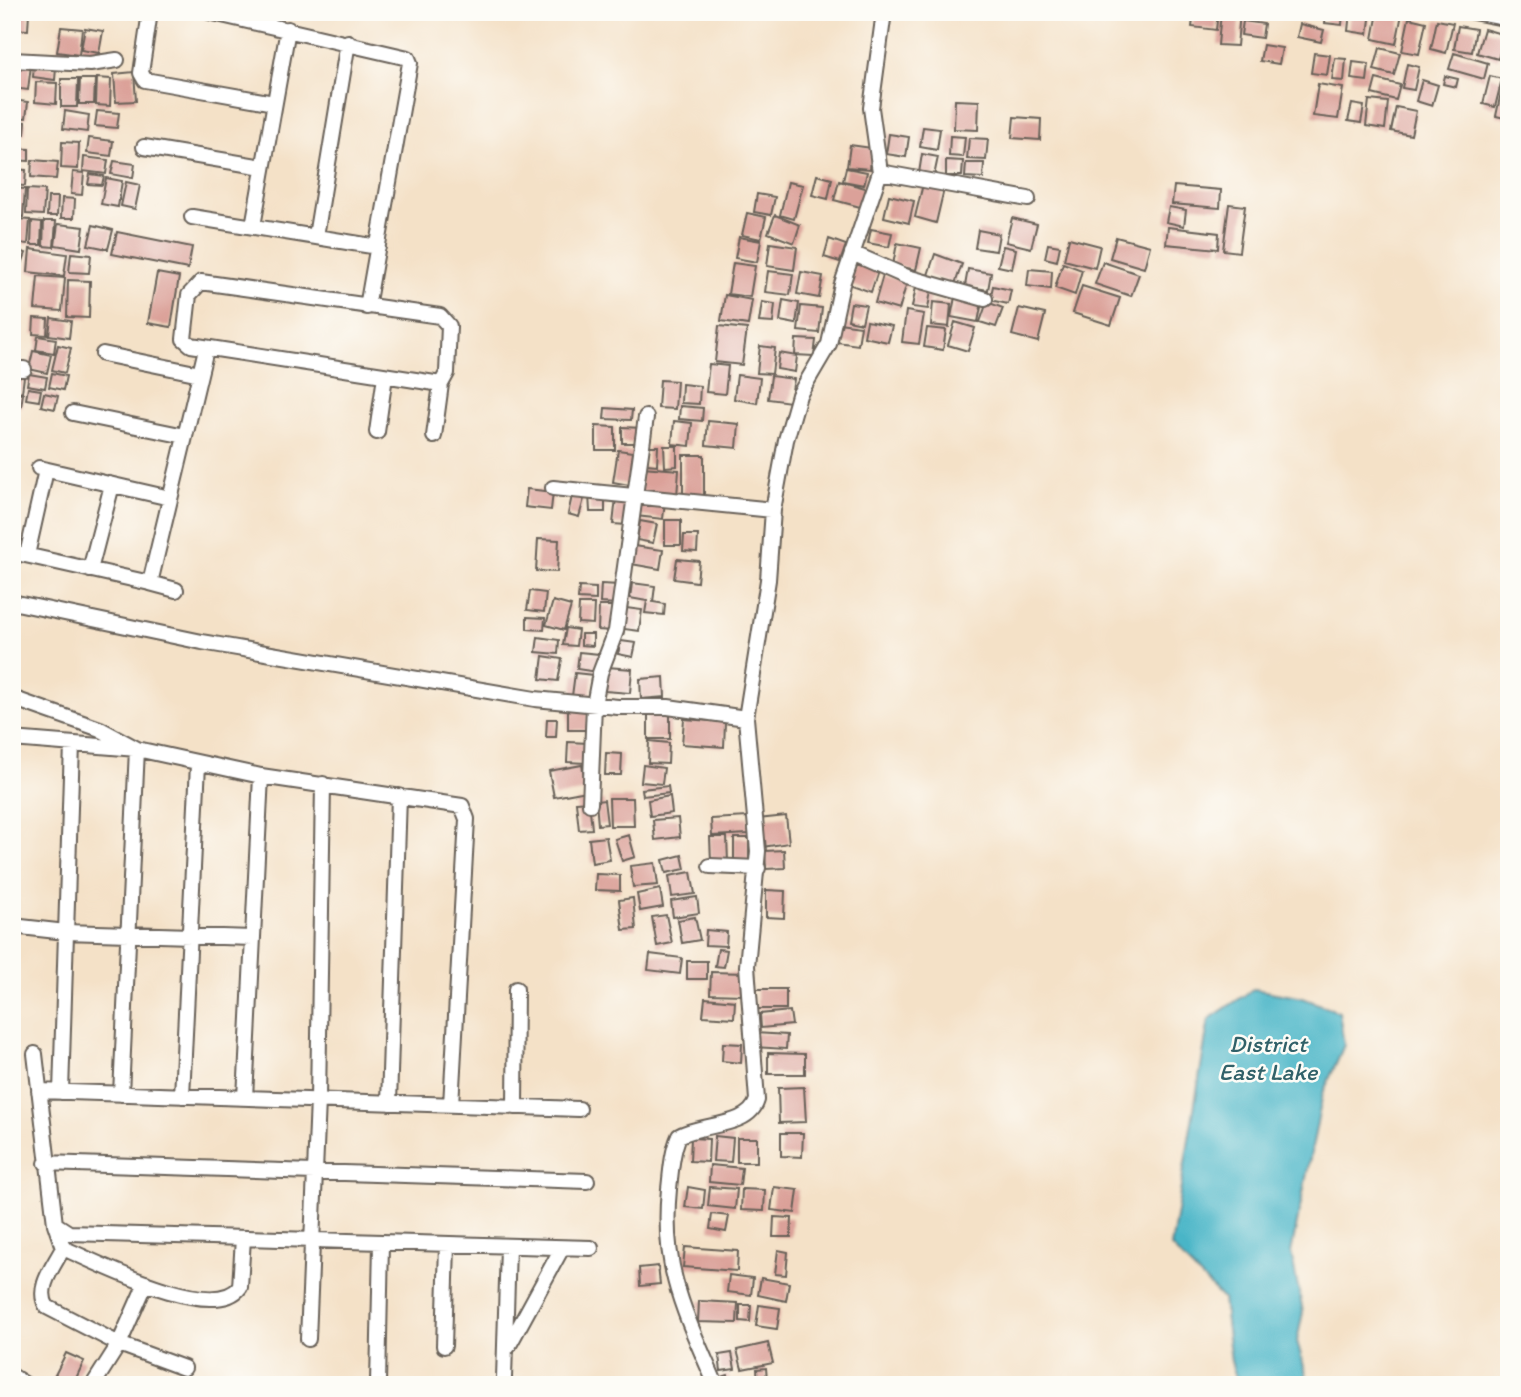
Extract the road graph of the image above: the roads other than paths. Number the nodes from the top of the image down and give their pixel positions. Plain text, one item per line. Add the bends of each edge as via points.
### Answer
1 (150, 12) edge
2 (209, 12) edge
3 (884, 12) edge
4 (1473, 12) edge
5 (1509, 19) edge
6 (288, 29) junction
7 (348, 43) junction
8 (12, 60) edge
9 (117, 60) dead end
10 (274, 103) junction
11 (144, 147) dead end
12 (263, 167) junction
13 (880, 172) junction
14 (1028, 199) dead end
15 (192, 217) dead end
16 (253, 226) junction
17 (316, 236) junction
18 (377, 247) junction
19 (852, 253) junction
20 (985, 299) dead end
21 (367, 307) junction
22 (206, 349) junction
23 (103, 355) dead end
24 (200, 374) junction
25 (385, 376) junction
26 (441, 384) junction
27 (73, 413) dead end
28 (646, 417) dead end
29 (377, 432) dead end
30 (185, 436) junction
31 (434, 436) dead end
32 (112, 485) junction
33 (553, 488) dead end
34 (635, 495) junction
35 (170, 498) junction
36 (773, 510) junction
37 (12, 552) edge
38 (27, 555) junction
39 (90, 570) junction
40 (150, 583) junction
41 (176, 590) dead end
42 (12, 602) edge
43 (12, 698) edge
44 (594, 705) junction
45 (746, 718) junction
46 (12, 739) edge
47 (72, 744) junction
48 (137, 750) junction
49 (198, 764) junction
50 (261, 776) junction
51 (323, 784) junction
52 (399, 796) junction
53 (590, 804) dead end
54 (710, 866) dead end
55 (758, 868) junction
56 (12, 926) edge
57 (66, 932) junction
58 (130, 934) junction
59 (191, 937) junction
60 (253, 938) junction
61 (516, 989) dead end
62 (35, 1054) dead end
63 (39, 1091) junction
64 (61, 1092) junction
65 (121, 1094) junction
66 (182, 1096) junction
67 (245, 1098) junction
68 (318, 1100) junction
69 (389, 1103) junction
70 (451, 1105) junction
71 (515, 1107) junction
72 (579, 1109) dead end
73 (46, 1163) junction
74 (315, 1172) junction
75 (587, 1181) dead end
76 (55, 1224) junction
77 (243, 1238) junction
78 (312, 1241) junction
79 (381, 1244) junction
80 (447, 1245) junction
81 (508, 1247) junction
82 (63, 1248) junction
83 (562, 1248) junction
84 (591, 1248) dead end
85 (146, 1283) junction
86 (308, 1339) dead end
87 (119, 1344) junction
88 (444, 1346) dead end
89 (506, 1351) junction
90 (184, 1368) dead end
91 (12, 1376) edge
92 (504, 1378) dead end
93 (379, 1383) dead end
94 (26, 1385) edge
95 (93, 1385) edge
96 (716, 1385) edge

1 - 10 street via 142,73 145,80
2 - 6 street
3 - 13 street via 871,108
4 - 5 street
6 - 7 street
6 - 10 street
7 - 17 street
7 - 18 street via 404,55 410,63
8 - 9 street via 90,64
10 - 12 street
11 - 12 street
12 - 16 street
13 - 14 street
13 - 19 street
15 - 16 street
16 - 17 street
17 - 18 street
18 - 21 street
19 - 20 street via 907,277
19 - 36 street via 829,345 799,394
21 - 22 street via 201,282 189,295 184,339
21 - 26 street via 440,316 449,326 447,373
22 - 24 street
22 - 25 street
23 - 24 street
24 - 30 street
25 - 26 street
25 - 29 street
26 - 31 street
27 - 30 street
28 - 34 street
30 - 35 street
32 - 35 street
32 - 38 street via 42,469
32 - 39 street
33 - 34 street
34 - 36 street
34 - 44 street via 616,631
35 - 40 street
36 - 45 street via 768,580
37 - 38 street
38 - 39 street
39 - 40 street
40 - 41 street
42 - 44 street via 202,642
43 - 48 street via 100,729
44 - 45 street via 668,707
44 - 53 street
45 - 55 street
46 - 47 street
47 - 48 street
47 - 57 street
48 - 49 street
48 - 58 street
49 - 50 street
49 - 59 street
50 - 51 street
50 - 60 street
51 - 52 street
51 - 68 street
52 - 69 street
52 - 70 street via 454,803 462,806 467,819
54 - 55 street
55 - 96 street via 747,966 757,1100 743,1117 679,1136 666,1225 674,1281
56 - 57 street
57 - 58 street
57 - 64 street
58 - 59 street
58 - 65 street
59 - 60 street
59 - 66 street
60 - 67 street
61 - 71 street
62 - 63 street
63 - 64 street
63 - 73 street
64 - 65 street
65 - 66 street
66 - 67 street
67 - 68 street
68 - 69 street
68 - 74 street
69 - 70 street
70 - 71 street
71 - 72 street
73 - 74 street
73 - 76 street
74 - 75 street
74 - 78 street
76 - 77 street via 69,1233
76 - 82 street
77 - 78 street
77 - 85 street via 242,1281 230,1296 194,1298
78 - 79 street
78 - 86 street
79 - 80 street
79 - 93 street
80 - 81 street
80 - 88 street
81 - 83 street
81 - 89 street
82 - 85 street
82 - 87 street via 43,1288 47,1307
83 - 84 street
83 - 89 street
85 - 87 street
87 - 90 street
87 - 95 street
89 - 92 street
91 - 94 street

